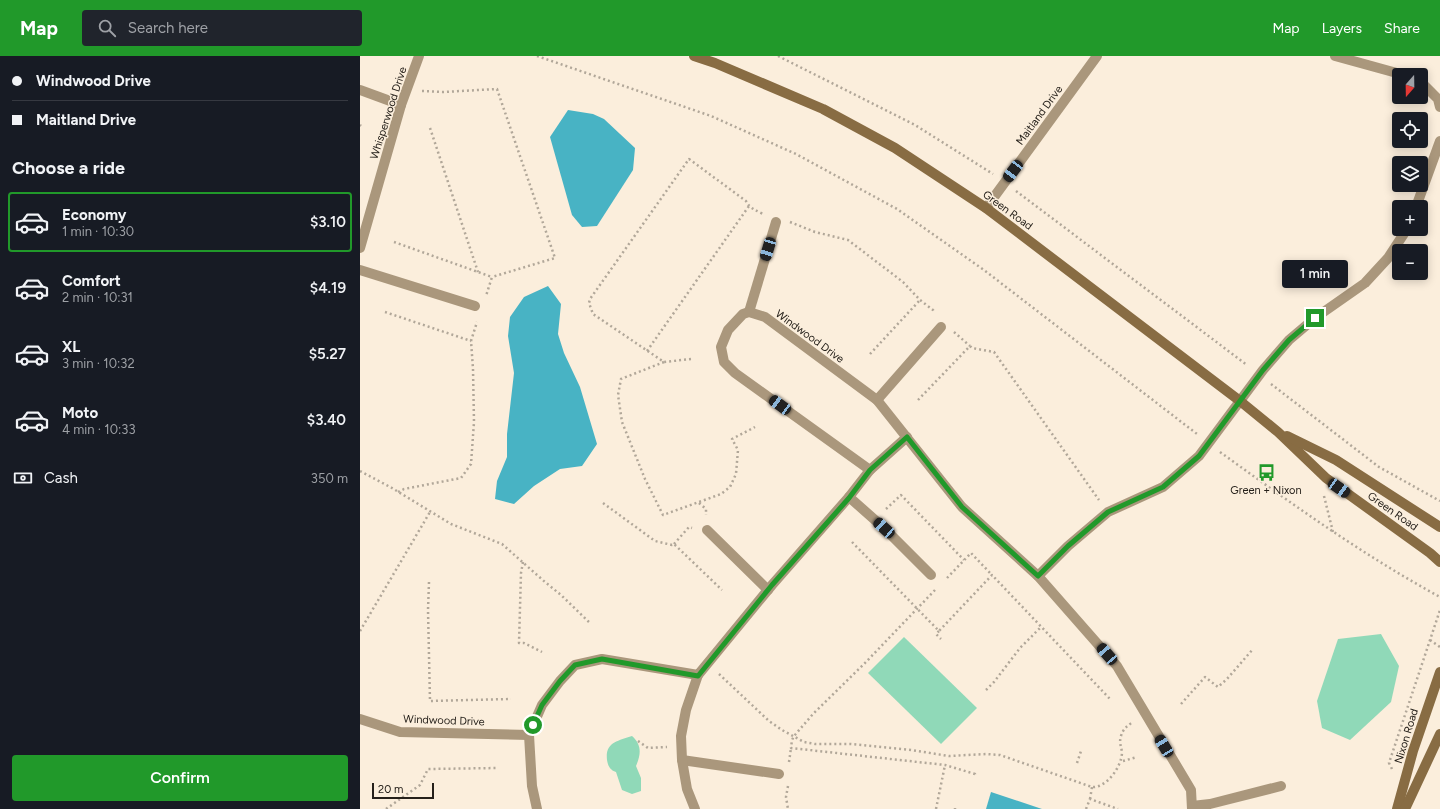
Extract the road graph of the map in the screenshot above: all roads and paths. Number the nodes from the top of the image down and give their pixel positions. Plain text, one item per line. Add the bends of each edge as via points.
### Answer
1 (419, 56) edge
2 (537, 56) edge
3 (694, 56) edge
4 (778, 56) edge
5 (1097, 56) edge
6 (1335, 56) edge
7 (716, 60) edge
8 (1392, 72) edge
9 (1428, 89) edge
10 (360, 90) edge
11 (420, 91) dead end
12 (401, 105) junction
13 (1440, 107) edge
14 (430, 128) dead end
15 (1440, 141) edge
16 (993, 174) dead end
17 (1017, 191) dead end
18 (1419, 200) edge
19 (749, 206) junction
20 (986, 208) junction
21 (776, 222) junction
22 (1402, 236) edge
23 (394, 242) dead end
24 (360, 248) edge
25 (360, 270) edge
26 (478, 272) junction
27 (492, 277) junction
28 (485, 299) dead end
29 (920, 300) junction
30 (475, 306) dead end
31 (385, 312) dead end
32 (749, 312) junction
33 (937, 317) dead end
34 (477, 321) dead end
35 (941, 327) dead end
36 (953, 331) dead end
37 (471, 341) junction
38 (970, 346) junction
39 (647, 351) junction
40 (870, 354) dead end
41 (691, 359) dead end
42 (664, 362) junction
43 (1249, 366) dead end
44 (1272, 385) dead end
45 (877, 400) junction
46 (918, 400) dead end
47 (1240, 401) junction
48 (755, 427) dead end
49 (1193, 431) dead end
50 (1278, 432) junction
51 (907, 437) junction
52 (1226, 456) dead end
53 (870, 470) junction
54 (1317, 470) junction
55 (360, 471) edge
56 (1266, 472) dead end
57 (1260, 481) junction
58 (398, 492) junction
59 (849, 498) junction
60 (1099, 500) dead end
61 (1440, 501) edge
62 (603, 503) dead end
63 (884, 510) dead end
64 (430, 512) junction
65 (1440, 527) edge
66 (707, 530) dead end
67 (1333, 532) junction
68 (852, 542) dead end
69 (964, 560) junction
70 (523, 562) junction
71 (1440, 562) edge
72 (931, 575) dead end
73 (992, 575) junction
74 (1038, 576) junction
75 (945, 580) dead end
76 (429, 582) dead end
77 (940, 585) dead end
78 (722, 590) dead end
79 (768, 590) junction
80 (1440, 597) edge
81 (917, 610) junction
82 (1440, 610) edge
83 (591, 624) dead end
84 (1041, 627) junction
85 (360, 631) edge
86 (939, 631) junction
87 (941, 639) dead end
88 (1430, 640) junction
89 (1440, 647) edge
90 (1253, 649) dead end
91 (542, 652) dead end
92 (717, 672) dead end
93 (1440, 672) edge
94 (698, 676) junction
95 (986, 690) dead end
96 (511, 699) dead end
97 (1110, 699) dead end
98 (1181, 704) dead end
99 (360, 719) edge
100 (1135, 721) dead end
101 (1440, 734) edge
102 (529, 735) junction
103 (794, 736) junction
104 (638, 741) dead end
105 (670, 747) dead end
106 (1081, 751) dead end
107 (1137, 757) dead end
108 (682, 760) junction
109 (1123, 761) dead end
110 (1077, 762) dead end
111 (1389, 763) dead end
112 (945, 765) junction
113 (498, 768) dead end
114 (779, 774) dead end
115 (975, 777) dead end
116 (1281, 786) dead end
117 (1092, 787) junction
118 (1090, 799) junction
119 (1192, 808) edge
120 (386, 809) edge
121 (537, 809) edge
122 (695, 809) edge
123 (936, 809) edge
124 (1086, 809) edge
125 (1118, 809) edge
126 (1397, 809) edge
127 (1405, 809) edge

1 - 12 street, Whisperwood Drive
2 - 49 path via 711,116 796,154 897,209 984,270
3 - 7 street, Green Road
4 - 16 path via 915,125
5 - 20 street, Maitland Drive
6 - 8 street
7 - 20 street, Green Road via 823,110 895,148
9 - 13 street via 1438,99
10 - 12 street
11 - 27 path via 497,89 555,258
12 - 24 street, Whisperwood Drive
14 - 26 path
15 - 18 street
17 - 43 path
19 - 21 path
19 - 39 path
19 - 39 path via 746,201 689,159 590,299 594,314
20 - 47 street, Green Road
21 - 29 path via 788,222 848,240 903,282
21 - 32 street
22 - 47 street via 1388,258 1366,283 1315,318 1289,340
23 - 26 path
25 - 30 street
26 - 27 path
27 - 28 path
29 - 33 path via 933,310
29 - 40 path
31 - 37 path
32 - 45 street, Windwood Drive via 765,317
32 - 53 street via 743,314 728,330 721,347 724,362 735,373
34 - 37 path
35 - 45 street
36 - 38 path
37 - 58 path via 474,422 471,464 461,478
38 - 46 path
38 - 60 path via 994,352
39 - 42 path
41 - 42 path
42 - 48 path via 621,379 618,395 622,422 663,515 727,491 736,474 738,450 732,439
44 - 61 path via 1380,467
45 - 51 street, Windwood Drive
47 - 50 street, Green Road
47 - 74 street via 1199,456 1163,487 1108,512
50 - 54 street, Green Road
50 - 65 street, Green Road via 1336,460
51 - 53 street
51 - 74 street, Windwood Drive via 962,507
52 - 57 path
53 - 59 street
54 - 67 path
54 - 71 street, Green Road via 1430,552
55 - 58 path
56 - 57 path
57 - 67 path
58 - 64 path
59 - 72 street via 884,528
59 - 79 street
62 - 78 path via 655,541 674,544
63 - 69 path via 901,495
64 - 70 path via 451,524 502,544
64 - 85 path
66 - 79 street
67 - 80 path
68 - 81 path
69 - 73 path via 970,553
69 - 75 path
70 - 83 path
70 - 91 path via 519,643
73 - 84 path
73 - 86 path
74 - 119 street, Windwood Drive via 1117,666 1191,790
76 - 96 path via 430,701
77 - 81 path
79 - 94 street
81 - 86 path
81 - 103 path
82 - 88 path
84 - 95 path via 1020,648
84 - 97 path
86 - 87 path via 936,634
88 - 89 path
88 - 111 path
90 - 98 path via 1218,687 1205,677
92 - 103 path via 769,721
93 - 126 street, Nixon Road via 1413,751
94 - 102 street via 602,659 575,665 542,705
94 - 108 street via 686,710 681,736
99 - 102 street, Windwood Drive via 400,732
100 - 117 path via 1124,728 1120,741 1121,756 1110,778 1100,787
101 - 127 street
102 - 121 street via 532,786
103 - 112 path via 791,748
103 - 117 path via 804,742 815,744 851,744 949,756 1000,755
104 - 105 path via 648,748
106 - 110 path
107 - 109 path
108 - 114 street
108 - 122 street via 687,789
112 - 115 path via 975,774
112 - 123 path
113 - 120 path via 428,769 420,785
116 - 119 street
117 - 118 path
118 - 124 path
118 - 125 path

